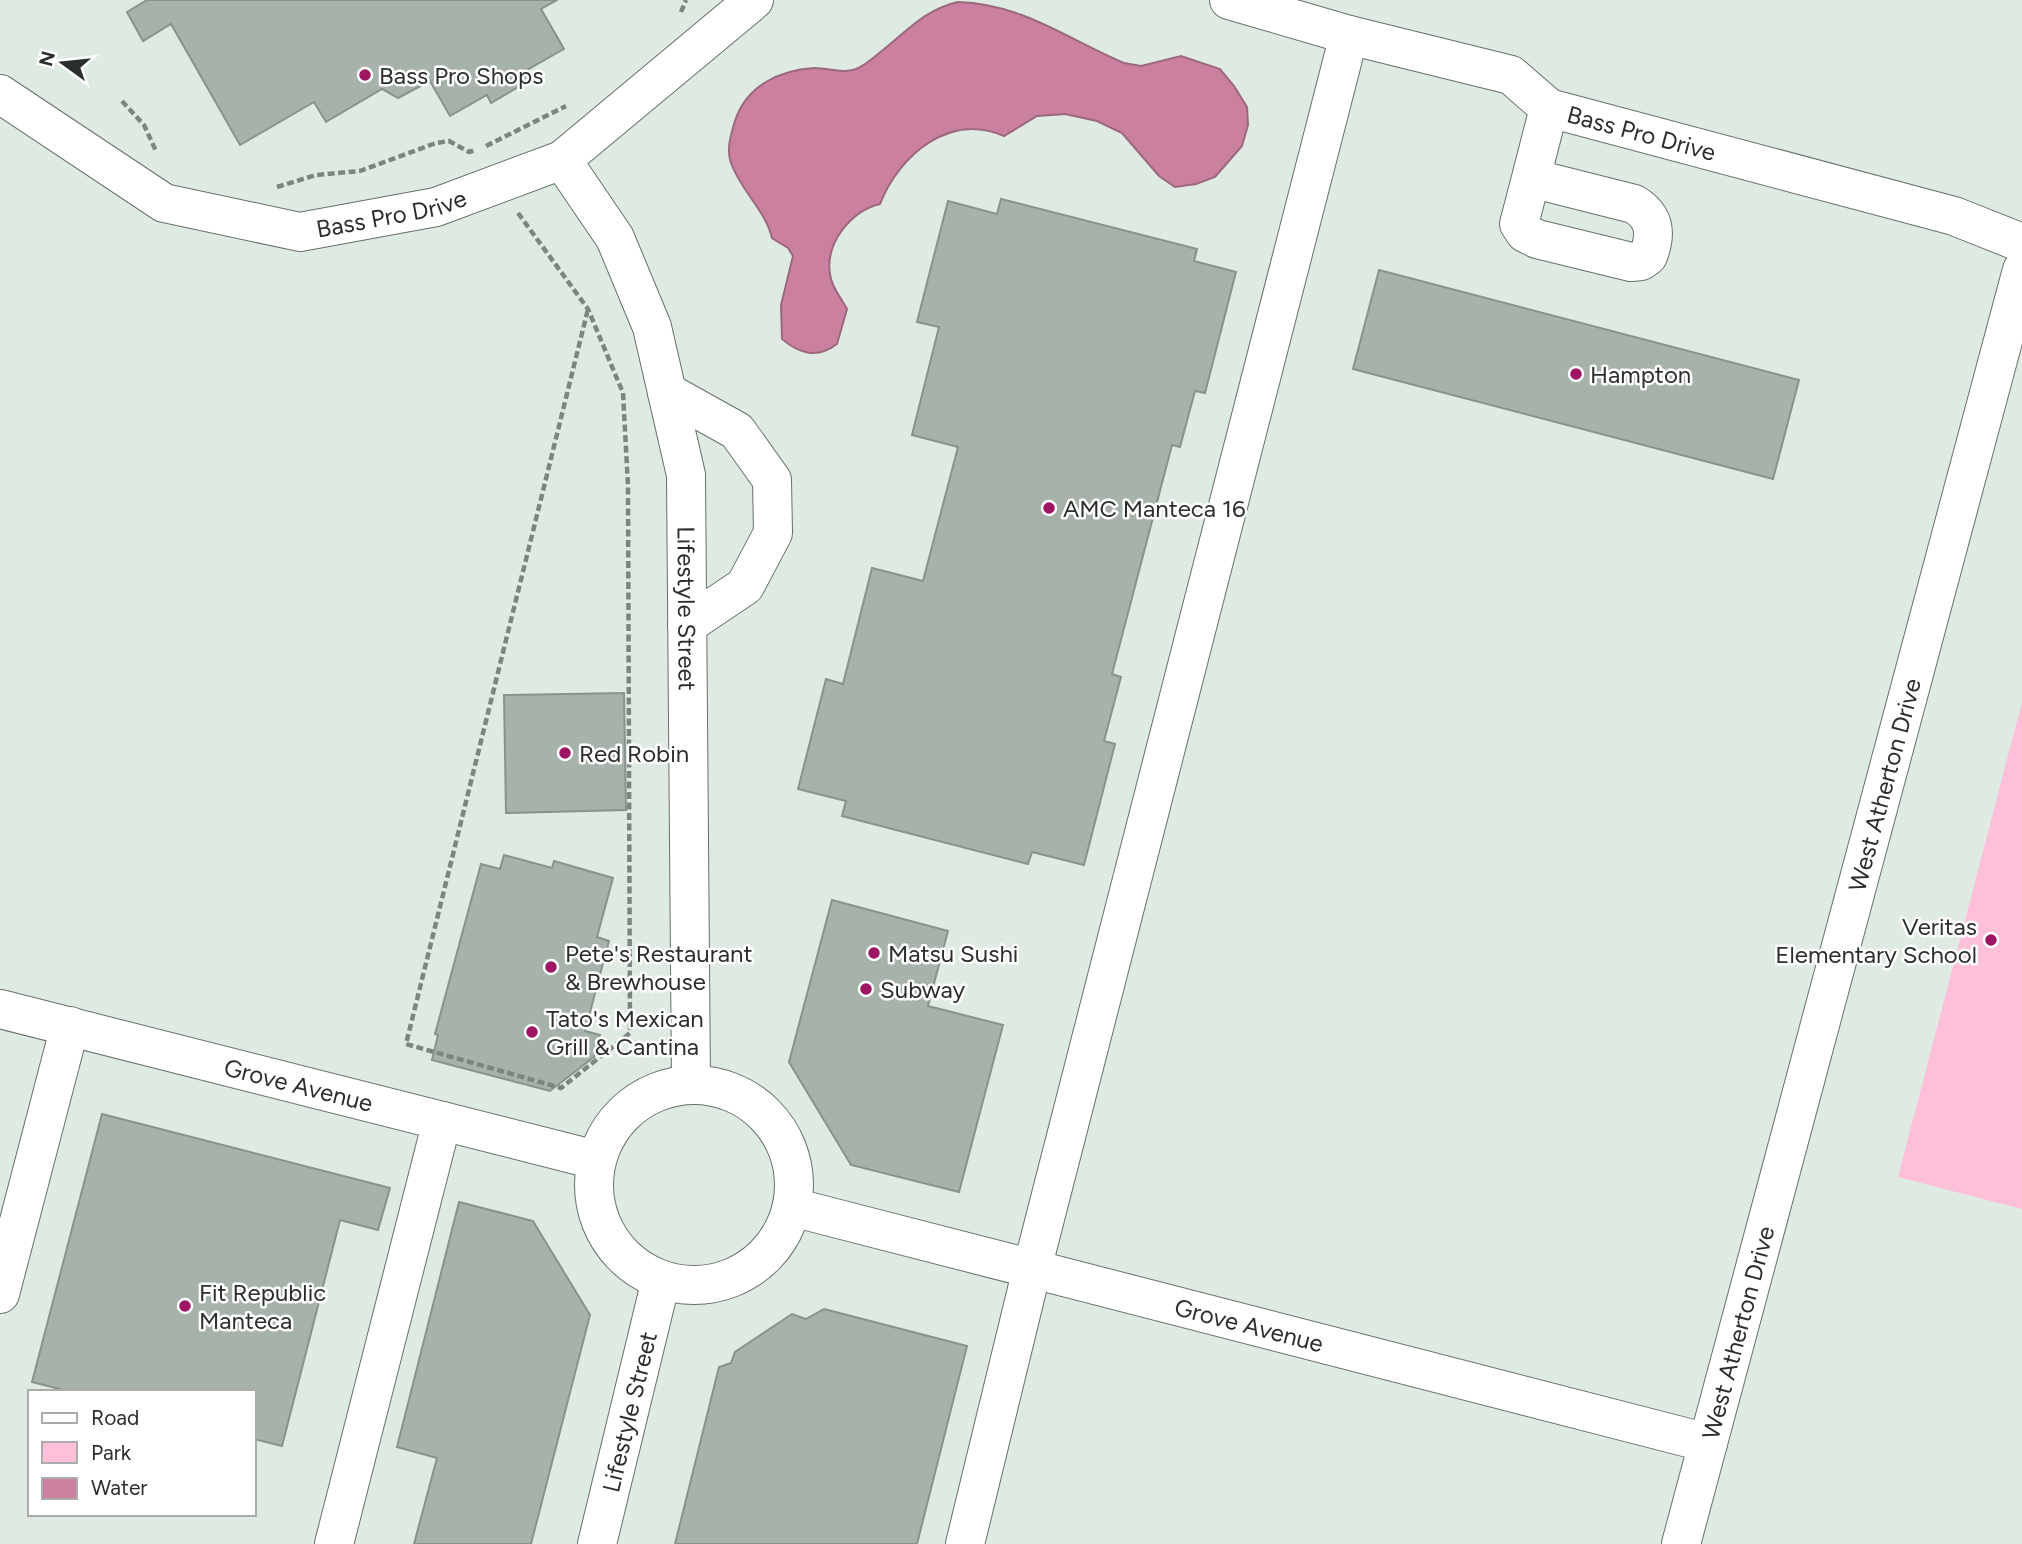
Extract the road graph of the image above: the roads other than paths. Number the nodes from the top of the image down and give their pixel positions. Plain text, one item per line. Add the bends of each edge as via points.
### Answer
1 (754, 0) edge
2 (1229, 0) edge
3 (1349, 35) junction
4 (0, 94) edge
5 (1549, 108) junction
6 (562, 160) junction
7 (1531, 178) dead end
8 (2022, 243) edge
9 (2022, 270) edge
10 (667, 393) junction
11 (687, 625) junction
12 (0, 1009) edge
13 (70, 1026) junction
14 (691, 1083) junction
15 (442, 1121) junction
16 (596, 1160) junction
17 (792, 1207) junction
18 (1032, 1269) junction
19 (661, 1280) junction
20 (0, 1294) edge
21 (1708, 1443) junction
22 (334, 1544) edge
23 (597, 1544) edge
24 (965, 1544) edge
25 (1681, 1544) edge

1 - 6 street, Bass Pro Drive
2 - 3 street, Bass Pro Drive
3 - 5 street, Bass Pro Drive via 1511,75
3 - 18 street
4 - 6 street, Bass Pro Drive via 164,203 300,232 436,208
5 - 7 street
5 - 8 street, Bass Pro Drive via 1954,216
6 - 10 street, Lifestyle Street via 615,238 652,327
9 - 21 street, West Atherton Drive
10 - 11 street, Lifestyle Street via 686,475
10 - 11 street via 737,431 772,480 773,533 745,586
11 - 14 street, Lifestyle Street
12 - 13 street, Grove Avenue
13 - 15 street, Grove Avenue
13 - 20 street
14 - 16 street via 657,1090 624,1112
14 - 17 street via 740,1095 767,1116 783,1138 794,1172
15 - 16 street, Grove Avenue
15 - 22 street
16 - 19 street via 594,1195 603,1229 623,1257
17 - 18 street, Grove Avenue
17 - 19 street via 785,1227 765,1256 737,1276 695,1286
18 - 21 street, Grove Avenue
18 - 24 street
19 - 23 street, Lifestyle Street
21 - 25 street, West Atherton Drive

